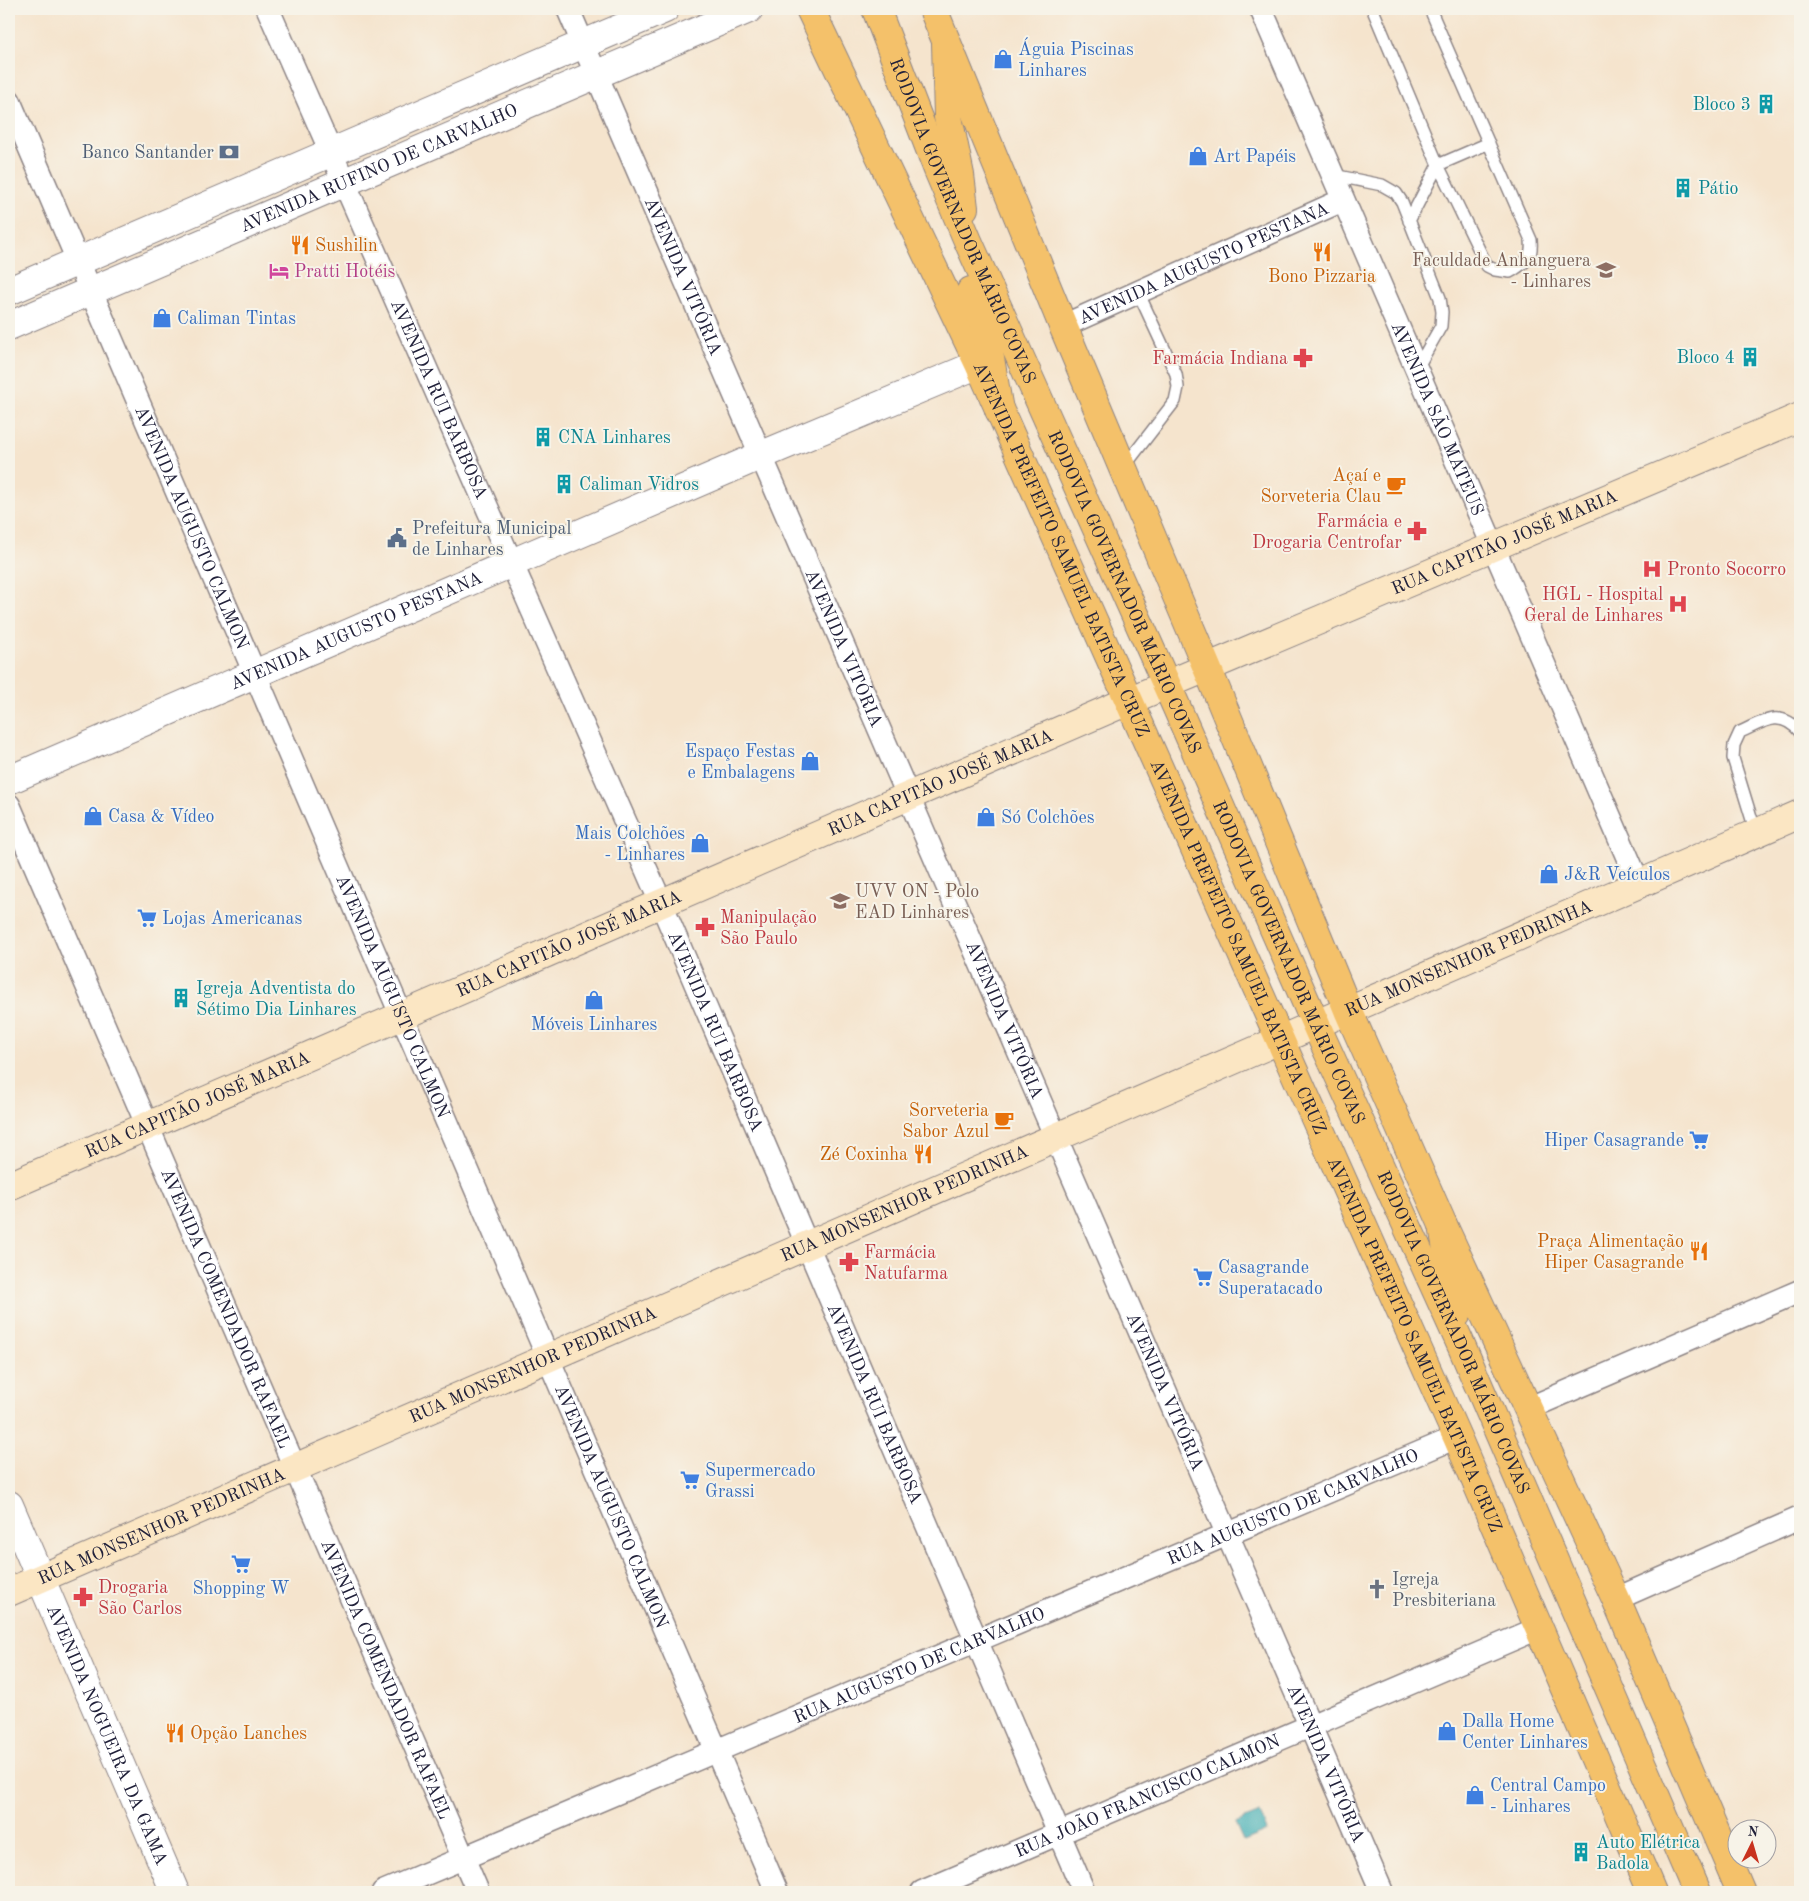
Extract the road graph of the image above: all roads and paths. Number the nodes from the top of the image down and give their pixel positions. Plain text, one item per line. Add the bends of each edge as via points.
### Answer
1 (268, 9) edge
2 (568, 9) edge
3 (664, 9) edge
4 (748, 9) edge
5 (810, 9) edge
6 (933, 9) edge
7 (1261, 9) edge
8 (1430, 9) edge
9 (1373, 10) edge
10 (880, 19) edge
11 (946, 43) junction
12 (583, 44) junction
13 (596, 74) junction
14 (9, 100) edge
15 (1489, 144) junction
16 (331, 152) junction
17 (1438, 165) junction
18 (938, 170) junction
19 (1332, 175) junction
20 (344, 182) junction
21 (1343, 200) junction
22 (1409, 221) junction
23 (968, 241) junction
24 (78, 261) junction
25 (9, 290) edge
26 (90, 291) junction
27 (1138, 292) junction
28 (9, 326) edge
29 (1063, 326) junction
30 (978, 364) junction
31 (1416, 370) junction
32 (999, 410) junction
33 (1800, 417) edge
34 (762, 455) junction
35 (1123, 468) junction
36 (1493, 547) junction
37 (511, 563) junction
38 (1207, 668) junction
39 (255, 674) junction
40 (1166, 685) junction
41 (1128, 701) junction
42 (1800, 732) edge
43 (9, 780) edge
44 (909, 796) junction
45 (9, 805) edge
46 (1800, 814) edge
47 (1756, 833) junction
48 (1639, 884) junction
49 (660, 904) junction
50 (1348, 1010) junction
51 (401, 1016) junction
52 (1316, 1024) junction
53 (1279, 1039) junction
54 (147, 1126) junction
55 (1056, 1136) junction
56 (9, 1186) edge
57 (1443, 1225) junction
58 (806, 1245) junction
59 (1800, 1291) edge
60 (1462, 1347) junction
61 (548, 1358) junction
62 (1527, 1409) junction
63 (1457, 1437) junction
64 (295, 1468) junction
65 (9, 1505) edge
66 (1800, 1518) edge
67 (1228, 1534) junction
68 (40, 1578) junction
69 (9, 1592) edge
70 (1616, 1599) junction
71 (1539, 1628) junction
72 (976, 1641) junction
73 (1310, 1726) junction
74 (716, 1751) junction
75 (1059, 1834) junction
76 (464, 1858) junction
77 (175, 1892) edge
78 (383, 1892) edge
79 (478, 1892) edge
80 (777, 1892) edge
81 (922, 1892) edge
82 (1084, 1892) edge
83 (1382, 1892) edge
84 (1652, 1892) edge
85 (1697, 1892) edge
86 (1741, 1892) edge

1 - 16 street, AVENIDA RUI BARBOSA
2 - 12 street, AVENIDA VITÓRIA
3 - 12 street, AVENIDA RUFINO DE CARVALHO
4 - 13 street, AVENIDA RUFINO DE CARVALHO
5 - 30 main road, AVENIDA PREFEITO SAMUEL BATISTA CRUZ
6 - 11 main road
7 - 19 street, AVENIDA SÃO MATEUS
8 - 15 lane
9 - 17 lane
10 - 18 main road, RODOVIA GOVERNADOR MÁRIO COVAS
11 - 23 main road via 948,117 960,175
11 - 29 main road
12 - 13 street, AVENIDA VITÓRIA
12 - 16 street, AVENIDA RUFINO DE CARVALHO
13 - 20 street, AVENIDA RUFINO DE CARVALHO
13 - 34 street, AVENIDA VITÓRIA
14 - 24 street, AVENIDA AUGUSTO CALMON
15 - 17 lane
15 - 17 lane via 1531,240 1529,259 1510,272 1487,266
16 - 20 street, AVENIDA RUI BARBOSA
16 - 24 street, AVENIDA RUFINO DE CARVALHO
17 - 22 lane
18 - 23 main road, RODOVIA GOVERNADOR MÁRIO COVAS
18 - 32 main road via 954,248 984,324
19 - 21 street, AVENIDA SÃO MATEUS
19 - 22 lane via 1382,185 1396,193
20 - 26 street, AVENIDA RUFINO DE CARVALHO
20 - 37 street, AVENIDA RUI BARBOSA
21 - 27 street, AVENIDA AUGUSTO PESTANA
21 - 31 street, AVENIDA SÃO MATEUS
22 - 31 lane via 1440,298 1442,312 1441,326
23 - 40 main road, RODOVIA GOVERNADOR MÁRIO COVAS
24 - 25 street, AVENIDA RUFINO DE CARVALHO
24 - 26 street, AVENIDA AUGUSTO CALMON
26 - 28 street, AVENIDA RUFINO DE CARVALHO
26 - 39 street, AVENIDA AUGUSTO CALMON
27 - 29 street, AVENIDA AUGUSTO PESTANA
27 - 35 lane via 1176,374 1178,387 1175,401
29 - 35 main road
30 - 32 main road, AVENIDA PREFEITO SAMUEL BATISTA CRUZ
30 - 34 street, AVENIDA AUGUSTO PESTANA
31 - 36 street, AVENIDA SÃO MATEUS
32 - 41 main road, AVENIDA PREFEITO SAMUEL BATISTA CRUZ
33 - 36 main road, RUA CAPITÃO JOSÉ MARIA
34 - 37 street, AVENIDA AUGUSTO PESTANA
34 - 44 street, AVENIDA VITÓRIA
35 - 38 main road
36 - 38 main road, RUA CAPITÃO JOSÉ MARIA
36 - 48 street, AVENIDA SÃO MATEUS
37 - 39 street, AVENIDA AUGUSTO PESTANA
37 - 49 street, AVENIDA RUI BARBOSA
38 - 40 main road, RUA CAPITÃO JOSÉ MARIA
38 - 50 main road
39 - 43 street, AVENIDA AUGUSTO PESTANA
39 - 51 street, AVENIDA AUGUSTO CALMON
40 - 41 main road, RUA CAPITÃO JOSÉ MARIA
40 - 52 main road, RODOVIA GOVERNADOR MÁRIO COVAS
41 - 44 main road, RUA CAPITÃO JOSÉ MARIA
41 - 53 main road, AVENIDA PREFEITO SAMUEL BATISTA CRUZ
42 - 47 lane via 1783,719 1772,718 1740,732 1734,745 1733,758
44 - 49 main road, RUA CAPITÃO JOSÉ MARIA
44 - 55 street, AVENIDA VITÓRIA
45 - 54 street, AVENIDA COMENDADOR RAFAEL
46 - 47 main road, RUA MONSENHOR PEDRINHA
47 - 48 main road, RUA MONSENHOR PEDRINHA
48 - 50 main road, RUA MONSENHOR PEDRINHA
49 - 51 main road, RUA CAPITÃO JOSÉ MARIA
49 - 58 street, AVENIDA RUI BARBOSA
50 - 52 main road, RUA MONSENHOR PEDRINHA
50 - 57 main road
51 - 54 main road, RUA CAPITÃO JOSÉ MARIA
51 - 61 street, AVENIDA AUGUSTO CALMON
52 - 53 main road, RUA MONSENHOR PEDRINHA
52 - 60 main road, RODOVIA GOVERNADOR MÁRIO COVAS
53 - 55 main road, RUA MONSENHOR PEDRINHA
53 - 63 main road, AVENIDA PREFEITO SAMUEL BATISTA CRUZ
54 - 56 main road, RUA CAPITÃO JOSÉ MARIA
54 - 64 street, AVENIDA COMENDADOR RAFAEL
55 - 58 main road, RUA MONSENHOR PEDRINHA
55 - 67 street, AVENIDA VITÓRIA
57 - 60 main road
57 - 62 main road
58 - 61 main road, RUA MONSENHOR PEDRINHA
58 - 72 street, AVENIDA RUI BARBOSA
59 - 62 street
60 - 85 main road, RODOVIA GOVERNADOR MÁRIO COVAS
61 - 64 main road, RUA MONSENHOR PEDRINHA
61 - 74 street, AVENIDA AUGUSTO CALMON
62 - 70 main road
63 - 67 street, RUA AUGUSTO DE CARVALHO
63 - 71 main road, AVENIDA PREFEITO SAMUEL BATISTA CRUZ
64 - 68 main road, RUA MONSENHOR PEDRINHA
64 - 76 street, AVENIDA COMENDADOR RAFAEL
65 - 68 street, AVENIDA NOGUEIRA DA GAMA
66 - 70 street
67 - 72 street, RUA AUGUSTO DE CARVALHO
67 - 73 street, AVENIDA VITÓRIA
68 - 69 main road, RUA MONSENHOR PEDRINHA
68 - 77 street, AVENIDA NOGUEIRA DA GAMA
70 - 86 main road
71 - 73 street, RUA JOÃO FRANCISCO CALMON
71 - 84 main road, AVENIDA PREFEITO SAMUEL BATISTA CRUZ
72 - 74 street, RUA AUGUSTO DE CARVALHO
72 - 75 street, AVENIDA RUI BARBOSA
73 - 75 street, RUA JOÃO FRANCISCO CALMON
73 - 83 street, AVENIDA VITÓRIA
74 - 76 street, RUA AUGUSTO DE CARVALHO
74 - 80 street, AVENIDA AUGUSTO CALMON
75 - 81 street, RUA JOÃO FRANCISCO CALMON
75 - 82 street, AVENIDA RUI BARBOSA
76 - 78 street, RUA AUGUSTO DE CARVALHO
76 - 79 street, AVENIDA COMENDADOR RAFAEL

